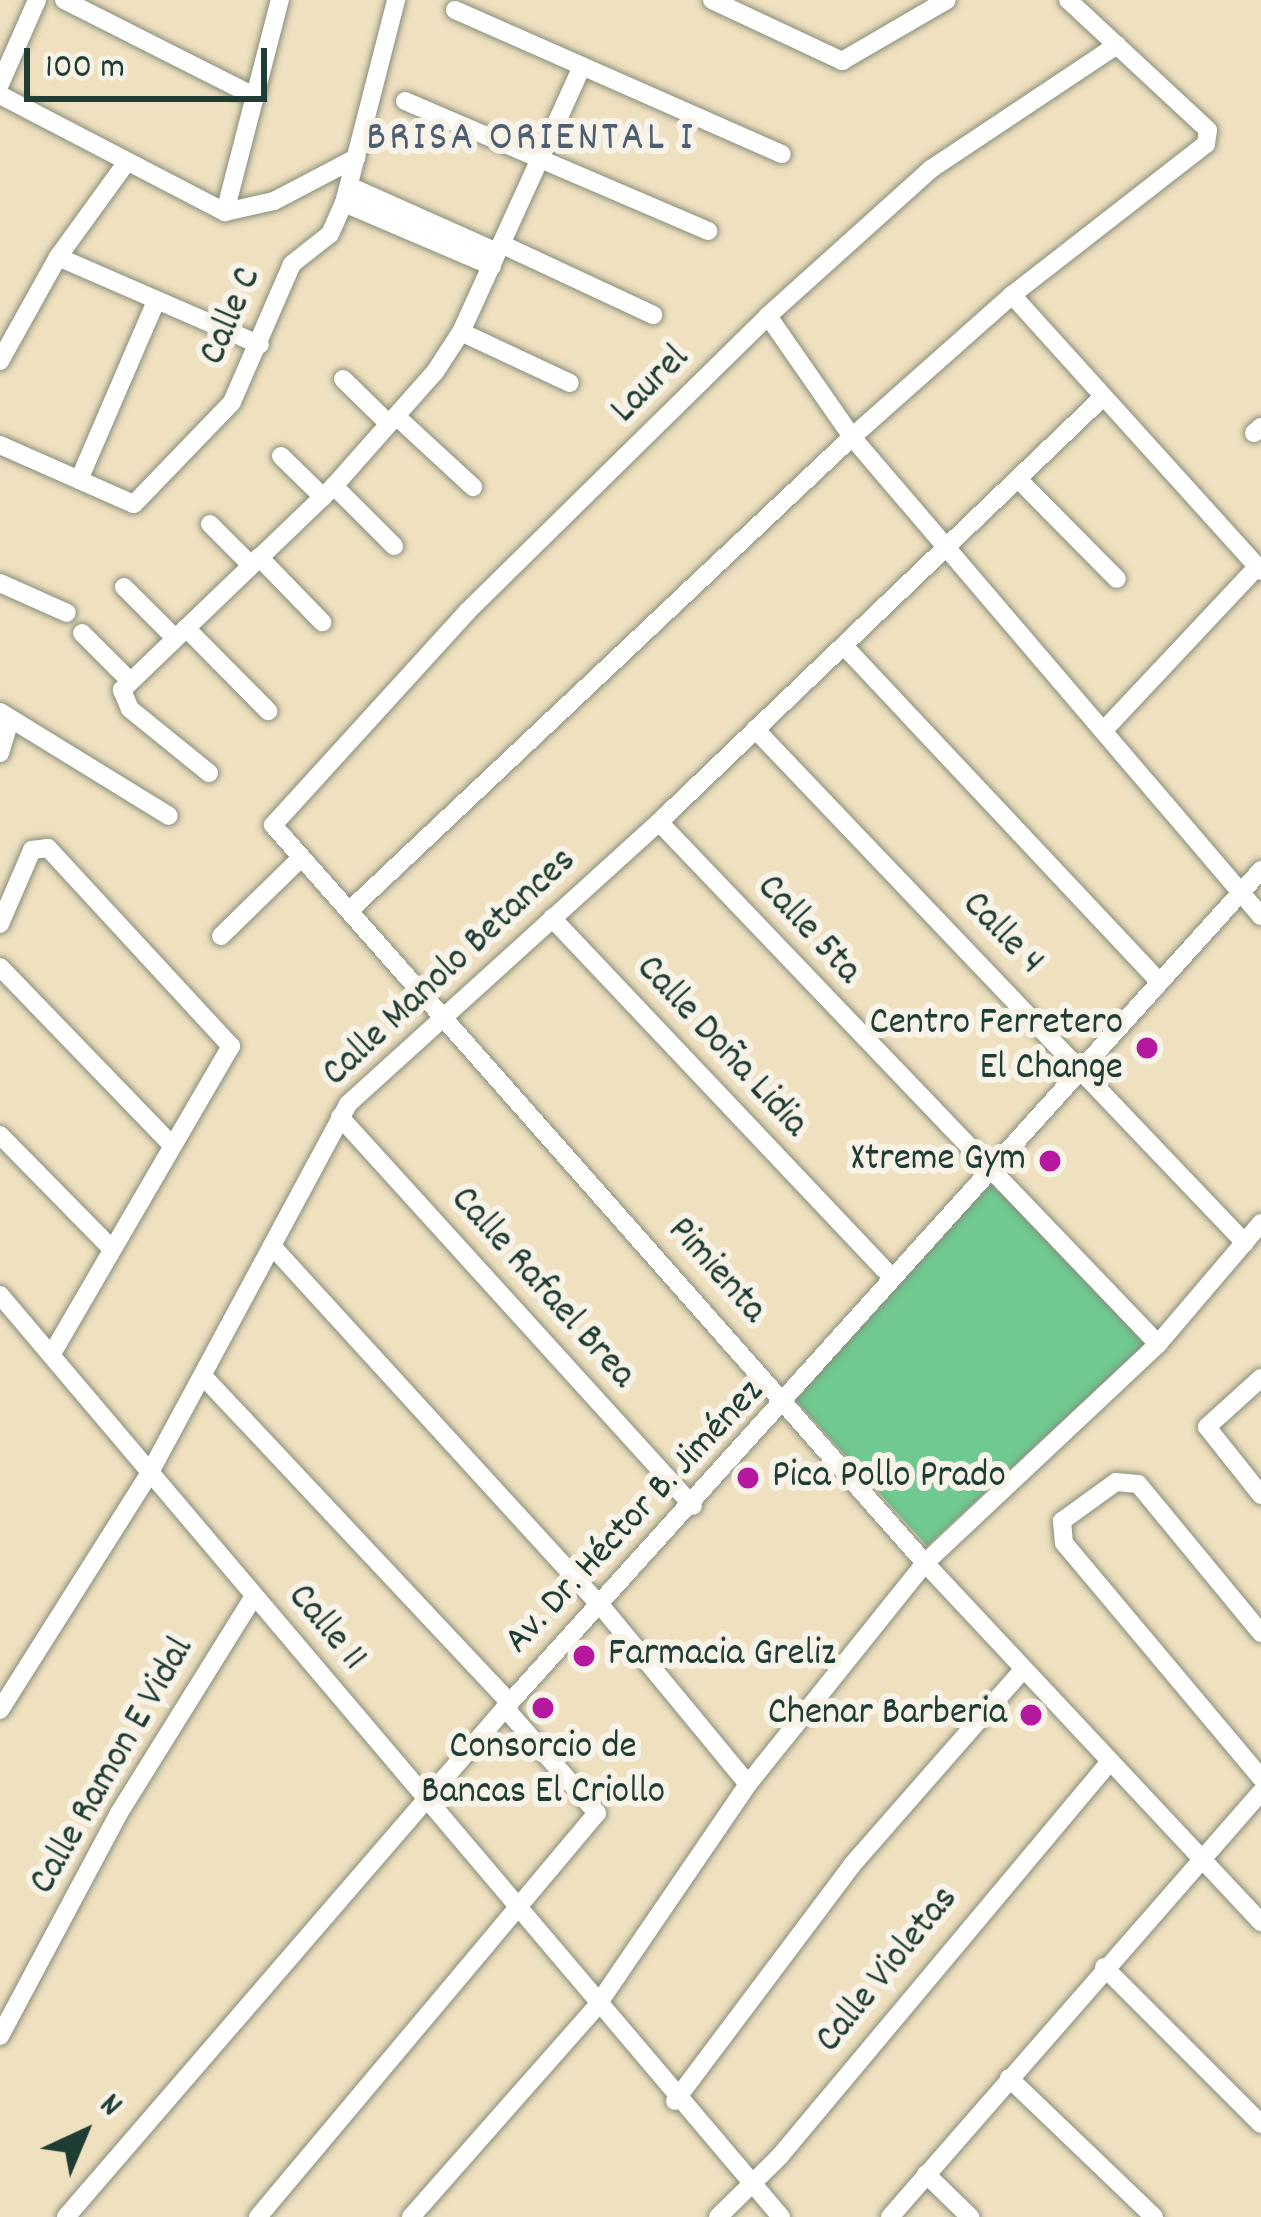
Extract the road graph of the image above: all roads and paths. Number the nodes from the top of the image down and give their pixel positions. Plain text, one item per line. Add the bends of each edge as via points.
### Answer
1 (37, 0) edge
2 (64, 0) edge
3 (280, 0) edge
4 (395, 0) edge
5 (712, 0) edge
6 (946, 0) edge
7 (1068, 0) edge
8 (455, 10) dead end
9 (1117, 45) junction
10 (582, 66) junction
11 (0, 84) edge
12 (0, 95) edge
13 (256, 97) junction
14 (405, 101) dead end
15 (782, 154) dead end
16 (356, 158) junction
17 (539, 159) junction
18 (125, 163) junction
19 (346, 195) junction
20 (225, 212) junction
21 (708, 231) dead end
22 (497, 254) junction
23 (58, 257) junction
24 (1012, 295) junction
25 (156, 301) junction
26 (653, 315) dead end
27 (768, 316) junction
28 (461, 332) junction
29 (260, 345) junction
30 (0, 361) edge
31 (343, 379) dead end
32 (570, 383) dead end
33 (1103, 397) junction
34 (392, 420) junction
35 (853, 437) junction
36 (0, 446) edge
37 (281, 456) dead end
38 (79, 480) junction
39 (1019, 480) junction
40 (472, 488) dead end
41 (328, 491) junction
42 (210, 524) dead end
43 (394, 546) dead end
44 (947, 549) junction
45 (255, 561) junction
46 (1259, 569) edge
47 (1117, 579) dead end
48 (0, 584) edge
49 (124, 587) dead end
50 (67, 613) dead end
51 (322, 622) dead end
52 (82, 633) dead end
53 (180, 633) junction
54 (845, 647) junction
55 (130, 682) junction
56 (268, 711) dead end
57 (5, 717) edge
58 (755, 729) junction
59 (1105, 729) junction
60 (0, 753) edge
61 (209, 773) dead end
62 (169, 816) dead end
63 (275, 821) joint
64 (659, 822) junction
65 (301, 859) junction
66 (1261, 870) edge
67 (1241, 892) junction
68 (350, 911) junction
69 (1261, 916) edge
70 (552, 918) junction
71 (0, 924) edge
72 (220, 936) dead end
73 (0, 968) edge
74 (1159, 981) junction
75 (443, 1017) junction
76 (1082, 1065) junction
77 (340, 1117) junction
78 (0, 1135) edge
79 (171, 1144) junction
80 (990, 1167) junction
81 (1261, 1223) edge
82 (1245, 1243) junction
83 (272, 1246) junction
84 (112, 1249) junction
85 (890, 1276) junction
86 (0, 1295) edge
87 (1158, 1344) junction
88 (52, 1354) junction
89 (203, 1376) junction
90 (1261, 1378) edge
91 (788, 1404) junction
92 (149, 1474) junction
93 (1261, 1495) edge
94 (693, 1506) junction
95 (925, 1563) junction
96 (254, 1596) junction
97 (602, 1606) junction
98 (1261, 1634) edge
99 (1022, 1671) junction
100 (508, 1706) junction
101 (0, 1710) edge
102 (1108, 1764) junction
103 (1261, 1778) edge
104 (748, 1784) junction
105 (1261, 1792) edge
106 (426, 1802) junction
107 (1196, 1861) junction
108 (516, 1908) junction
109 (1261, 1922) edge
110 (1104, 1967) junction
111 (596, 2007) junction
112 (0, 2036) edge
113 (1009, 2078) junction
114 (675, 2101) junction
115 (1261, 2124) edge
116 (926, 2174) junction
117 (752, 2181) junction
118 (66, 2217) edge
119 (258, 2217) edge
120 (411, 2217) edge
121 (718, 2217) edge
122 (782, 2217) edge
123 (890, 2217) edge
124 (970, 2217) edge
125 (1154, 2217) edge

1 - 11 street
2 - 13 street
3 - 13 street
4 - 16 street, Calle C
5 - 6 street via 851,61
7 - 9 street
8 - 10 street
9 - 24 street via 1208,130 1206,144
9 - 27 street, Laurel via 931,169
10 - 15 street
10 - 17 street
12 - 18 street
13 - 20 street
14 - 17 street
16 - 19 street, Calle C
16 - 20 street via 274,201
17 - 21 street
17 - 22 street
18 - 20 street
18 - 23 street
19 - 22 street
19 - 29 street, Calle C via 330,234 292,264
22 - 26 street
22 - 28 street
23 - 25 street
23 - 30 street
24 - 33 street
24 - 35 street
25 - 29 street
25 - 38 street
27 - 35 street
27 - 63 street, Laurel via 467,612
28 - 32 street
28 - 34 street
29 - 38 street, Calle C via 232,402 134,504
31 - 34 street
33 - 39 street, Calle Manolo Betances
33 - 46 street
34 - 40 street
34 - 41 street
35 - 44 street
35 - 68 street
36 - 38 street
37 - 41 street
39 - 44 street, Calle Manolo Betances
39 - 47 street
41 - 43 street
41 - 45 street
42 - 45 street
44 - 54 street, Calle Manolo Betances
44 - 59 street
45 - 51 street
45 - 53 street
46 - 59 street
48 - 50 street
49 - 53 street
52 - 55 street
53 - 55 street
53 - 56 street
54 - 58 street, Calle Manolo Betances
54 - 74 street
55 - 61 street via 122,690 130,709
57 - 60 street
57 - 62 street
58 - 64 street, Calle Manolo Betances
58 - 76 street, Calle 4
59 - 67 street
63 - 65 street, Pimienta
64 - 70 street, Calle Manolo Betances
64 - 80 street, Calle 5ta
65 - 68 street, Pimienta
65 - 72 street
66 - 67 street, Av. Dr. Héctor B. Jiménez
67 - 69 street
67 - 74 street, Av. Dr. Héctor B. Jiménez
68 - 75 street, Pimienta
70 - 75 street, Calle Manolo Betances
70 - 85 street, Calle Doña Lidia
71 - 79 street via 32,850 48,848 230,1040
73 - 79 street
74 - 76 street, Av. Dr. Héctor B. Jiménez
75 - 77 street, Calle Manolo Betances
75 - 91 street, Pimienta
76 - 80 street, Av. Dr. Héctor B. Jiménez
76 - 82 street, Calle 4
77 - 83 street, Calle Manolo Betances
77 - 94 street, Calle Rafael Brea
78 - 84 street
79 - 84 street
80 - 85 street, Av. Dr. Héctor B. Jiménez
80 - 87 street, Calle 5ta
81 - 82 street
82 - 87 street
83 - 89 street, Calle Manolo Betances
83 - 97 street
84 - 88 street
85 - 91 street, Av. Dr. Héctor B. Jiménez
86 - 88 street, Calle 11
87 - 95 street
88 - 92 street, Calle 11
89 - 92 street, Calle Manolo Betances
89 - 100 street
90 - 93 street via 1207,1427
91 - 94 street, Av. Dr. Héctor B. Jiménez
91 - 95 street, Pimienta
92 - 96 street, Calle 11
92 - 101 street, Calle Manolo Betances
94 - 97 street, Av. Dr. Héctor B. Jiménez
95 - 99 street, Pimienta
95 - 104 street
96 - 106 street, Calle 11
96 - 112 street, Calle Ramon E Vidal via 119,1814
97 - 100 street, Av. Dr. Héctor B. Jiménez
97 - 104 street
98 - 103 street via 1126,1478 1058,1531
99 - 102 street, Pimienta
99 - 114 street via 852,1864
100 - 106 street, Av. Dr. Héctor B. Jiménez
100 - 108 street via 598,1809
102 - 107 street, Pimienta
102 - 117 street, Calle Violetas
104 - 111 street
105 - 107 street
106 - 108 street, Calle 11
106 - 118 street, Av. Dr. Héctor B. Jiménez
107 - 109 street, Pimienta
107 - 110 street
108 - 111 street, Calle 11
108 - 119 street
110 - 113 street
110 - 115 street
111 - 114 street, Calle 11
111 - 120 street
113 - 116 street
113 - 125 street
114 - 117 street, Calle 11
116 - 123 street
116 - 124 street
117 - 121 street, Calle Violetas
117 - 122 street, Calle 11

